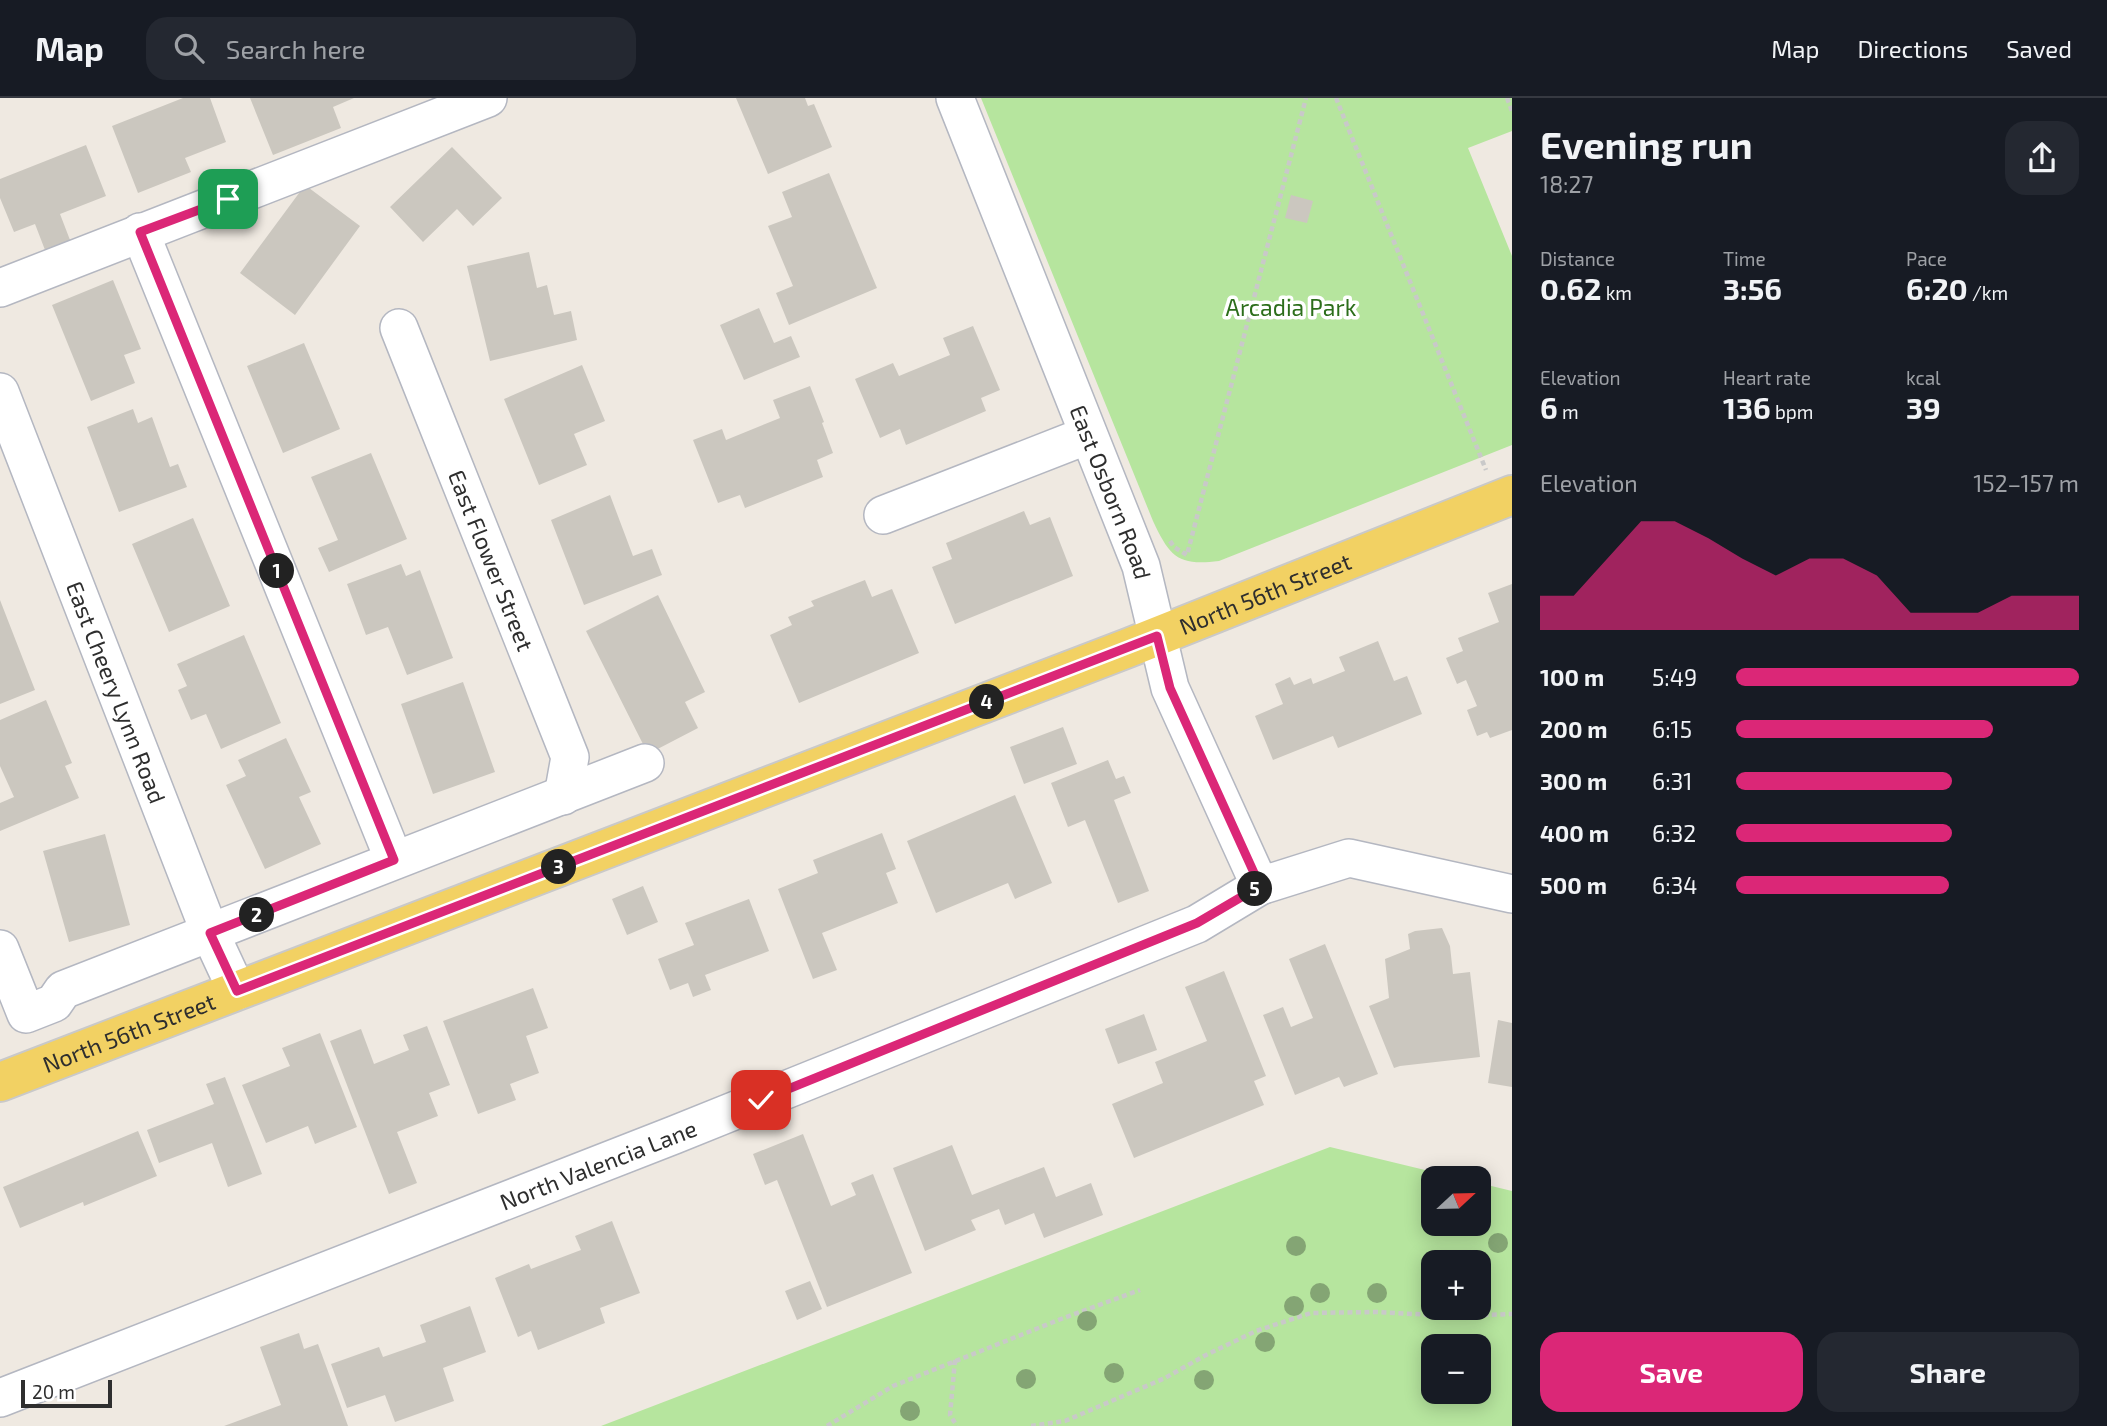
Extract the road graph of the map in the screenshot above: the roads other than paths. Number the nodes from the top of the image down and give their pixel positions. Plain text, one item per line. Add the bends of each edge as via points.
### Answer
1 (488, 98) edge
2 (955, 98) edge
3 (140, 232) junction
4 (0, 288) edge
5 (399, 328) dead end
6 (0, 392) edge
7 (1088, 435) junction
8 (1505, 498) edge
9 (883, 515) dead end
10 (1157, 636) junction
11 (645, 763) dead end
12 (563, 796) junction
13 (394, 860) junction
14 (1260, 886) junction
15 (1512, 894) edge
16 (210, 933) junction
17 (0, 949) edge
18 (237, 991) junction
19 (0, 1081) edge
20 (0, 1398) edge

1 - 3 street
2 - 7 street, East Osborn Road
3 - 4 street
3 - 13 street
5 - 12 street, East Flower Street via 570,757
6 - 16 street, East Cheery Lynn Road
7 - 9 street
7 - 10 street, East Osborn Road via 1141,566
8 - 10 main road, North 56th Street
10 - 14 street, East Osborn Road via 1170,688
10 - 18 main road, North 56th Street
11 - 12 street
12 - 13 street
13 - 16 street
14 - 15 street, North Valencia Lane via 1349,858
14 - 20 street, North Valencia Lane via 1184,929 674,1135
16 - 17 street via 63,990 54,1003 26,1014
16 - 18 street, East Cheery Lynn Road
18 - 19 main road, North 56th Street

